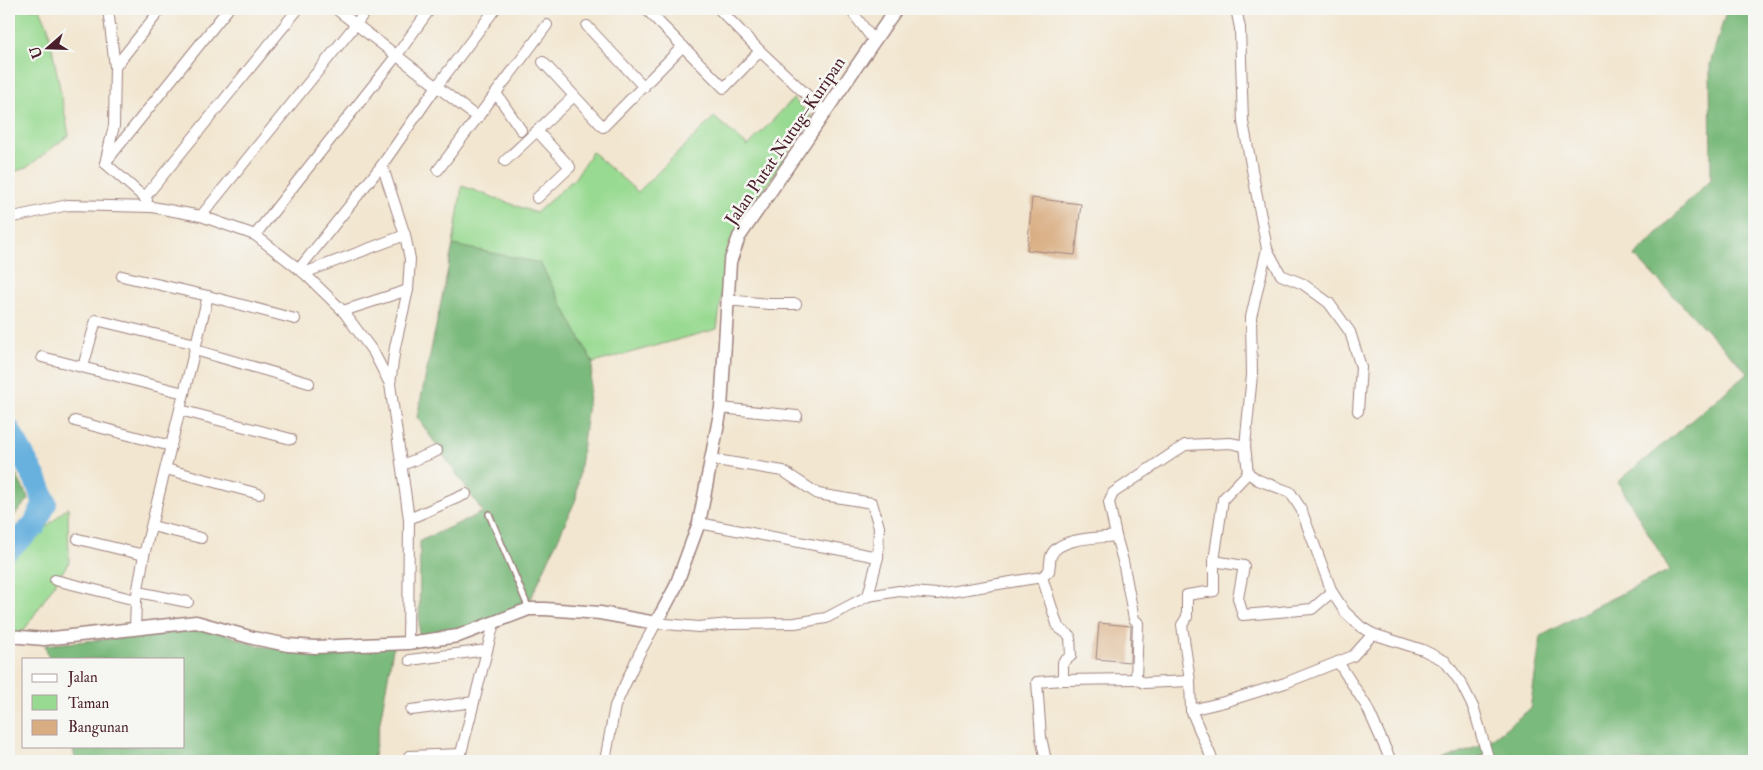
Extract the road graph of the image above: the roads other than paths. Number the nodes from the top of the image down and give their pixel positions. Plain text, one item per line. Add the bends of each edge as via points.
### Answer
1 (108, 9) edge
2 (161, 9) edge
3 (228, 9) edge
4 (298, 9) edge
5 (336, 9) edge
6 (367, 9) edge
7 (430, 9) edge
8 (495, 9) edge
9 (646, 9) edge
10 (719, 9) edge
11 (850, 9) edge
12 (896, 9) edge
13 (1236, 9) edge
14 (356, 24) junction
15 (547, 25) dead end
16 (588, 26) dead end
17 (874, 41) junction
18 (683, 46) junction
19 (760, 51) junction
20 (397, 56) junction
21 (543, 62) dead end
22 (115, 67) junction
23 (437, 86) junction
24 (644, 87) junction
25 (496, 93) junction
26 (574, 96) junction
27 (825, 112) junction
28 (478, 118) junction
29 (521, 130) dead end
30 (537, 131) junction
31 (505, 161) dead end
32 (105, 163) junction
33 (382, 165) junction
34 (438, 170) dead end
35 (144, 197) junction
36 (537, 198) dead end
37 (152, 207) junction
38 (201, 216) junction
39 (9, 218) edge
40 (255, 235) junction
41 (405, 235) junction
42 (1267, 249) junction
43 (302, 271) junction
44 (122, 276) dead end
45 (408, 290) junction
46 (208, 296) junction
47 (727, 300) junction
48 (796, 304) dead end
49 (343, 311) junction
50 (295, 319) dead end
51 (195, 347) junction
52 (42, 357) dead end
53 (83, 367) junction
54 (309, 382) dead end
55 (390, 384) junction
56 (184, 394) junction
57 (721, 408) junction
58 (180, 410) junction
59 (1358, 411) dead end
60 (797, 416) dead end
61 (75, 422) dead end
62 (291, 439) dead end
63 (171, 446) junction
64 (1245, 446) junction
65 (437, 451) dead end
66 (710, 459) junction
67 (402, 465) junction
68 (166, 469) junction
69 (1248, 473) junction
70 (259, 494) dead end
71 (466, 494) dead end
72 (489, 514) dead end
73 (409, 519) junction
74 (698, 523) junction
75 (152, 526) junction
76 (1116, 536) junction
77 (201, 538) dead end
78 (78, 539) dead end
79 (144, 555) junction
80 (878, 558) junction
81 (1214, 561) junction
82 (1042, 577) junction
83 (55, 580) dead end
84 (1332, 592) junction
85 (137, 596) junction
86 (868, 596) junction
87 (188, 602) dead end
88 (529, 609) junction
89 (494, 623) junction
90 (656, 623) junction
91 (136, 629) junction
92 (1373, 634) junction
93 (9, 636) edge
94 (408, 643) junction
95 (487, 650) junction
96 (410, 660) dead end
97 (1338, 662) junction
98 (1136, 679) junction
99 (1063, 680) junction
100 (1190, 681) junction
101 (474, 702) junction
102 (411, 710) dead end
103 (1191, 710) junction
104 (409, 756) dead end
105 (460, 758) edge
106 (1488, 759) edge
107 (605, 761) edge
108 (1046, 761) edge
109 (1213, 761) edge
110 (1391, 761) edge
111 (1469, 761) edge

1 - 22 street
2 - 22 street
3 - 32 street
4 - 35 street
5 - 14 street
6 - 14 street
7 - 20 street
8 - 23 street
9 - 18 street
10 - 19 street
11 - 17 street
12 - 17 street, Jalan Putat Nutug–Kuripan
13 - 42 street via 1240,28 1243,122
14 - 20 street
14 - 38 street
15 - 25 street
16 - 24 street
17 - 27 street, Jalan Putat Nutug–Kuripan
18 - 19 street via 724,88
18 - 24 street
19 - 27 street
20 - 23 street
20 - 40 street
21 - 26 street
22 - 32 street via 114,126
23 - 28 street
23 - 33 street
24 - 26 street via 603,127
25 - 28 street
25 - 29 street
26 - 30 street
27 - 47 street, Jalan Putat Nutug–Kuripan via 739,237 730,262
28 - 34 street
30 - 31 street
30 - 36 street via 570,167
32 - 35 street
33 - 41 street
33 - 43 street
35 - 37 street
37 - 38 street
37 - 39 street via 68,204
38 - 40 street
40 - 43 street
41 - 43 street
41 - 45 street via 410,259
42 - 59 street via 1281,275 1303,284 1329,302 1350,332 1361,367
42 - 64 street via 1251,317 1252,375
43 - 49 street
44 - 46 street
45 - 49 street
45 - 55 street
46 - 50 street
46 - 51 street
47 - 48 street
47 - 57 street, Jalan Putat Nutug–Kuripan
49 - 55 street via 374,352
51 - 53 street via 96,320
51 - 54 street
51 - 56 street
52 - 53 street
53 - 56 street
55 - 67 street
56 - 58 street
57 - 60 street
57 - 66 street, Jalan Putat Nutug–Kuripan
58 - 62 street
58 - 63 street
61 - 63 street
63 - 68 street
64 - 69 street
64 - 76 street via 1230,443 1185,445 1113,493 1110,502
65 - 67 street
66 - 74 street, Jalan Putat Nutug–Kuripan
66 - 80 street via 783,471 818,494 872,503 879,527
67 - 73 street
68 - 70 street
68 - 75 street
69 - 81 street via 1223,499
69 - 84 street via 1290,492 1301,509
71 - 73 street
72 - 88 lane
73 - 94 street
74 - 80 street
74 - 90 street, Jalan Putat Nutug–Kuripan via 675,588
75 - 77 street
75 - 79 street
76 - 82 street via 1071,541 1058,546 1052,555 1049,571
76 - 98 street via 1134,619 1138,623
78 - 79 street
79 - 85 street
80 - 86 street
81 - 84 street via 1244,566 1238,598 1243,615 1312,609
81 - 100 street via 1214,591 1188,595 1187,617 1182,625
82 - 86 street via 937,594 899,590
82 - 99 street via 1058,627 1070,636 1071,656 1064,662
83 - 85 street
84 - 92 street via 1345,612
85 - 87 street
85 - 91 street
86 - 90 street via 826,618 796,623 698,627
88 - 89 street
88 - 90 street via 600,613
89 - 94 street via 458,636
89 - 95 street
90 - 107 street via 615,706
91 - 93 street via 44,639
91 - 94 street via 196,622 288,645
92 - 97 street via 1353,656
92 - 106 street via 1423,650 1445,661 1461,683 1474,710
95 - 96 street
95 - 101 street
97 - 103 street via 1285,683
97 - 110 street via 1367,706
98 - 99 street
98 - 100 street via 1144,683
99 - 108 street via 1037,682
100 - 103 street
101 - 102 street
101 - 105 street
103 - 109 street
104 - 105 street
106 - 111 street

